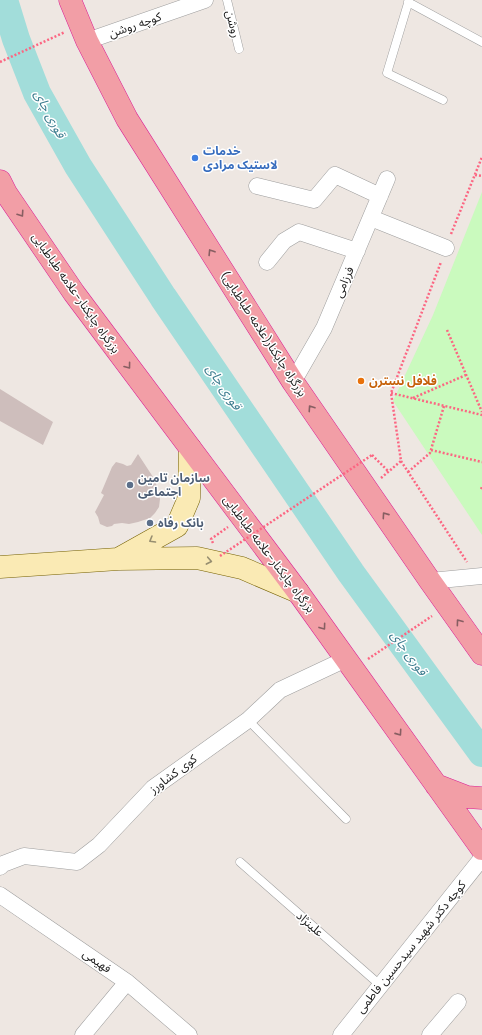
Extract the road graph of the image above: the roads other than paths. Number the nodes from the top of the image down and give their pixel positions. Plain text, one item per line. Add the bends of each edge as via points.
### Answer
1 (70, 0) edge
2 (205, 0) edge
3 (227, 0) edge
4 (409, 1) edge
5 (87, 42) junction
6 (482, 42) edge
7 (239, 49) dead end
8 (443, 100) dead end
9 (387, 178) dead end
10 (0, 181) edge
11 (257, 186) dead end
12 (380, 196) junction
13 (371, 218) junction
14 (446, 248) road end
15 (356, 252) junction
16 (267, 262) dead end
17 (293, 382) junction
18 (190, 448) junction
19 (118, 560) junction
20 (0, 567) edge
21 (479, 576) edge
22 (430, 582) junction
23 (298, 592) junction
24 (482, 654) edge
25 (346, 659) junction
26 (248, 720) junction
27 (436, 785) junction
28 (482, 798) edge
29 (346, 819) dead end
30 (482, 849) edge
31 (482, 858) edge
32 (240, 862) dead end
33 (0, 867) edge
34 (0, 895) edge
35 (127, 982) junction
36 (380, 986) junction
37 (458, 1002) dead end
38 (83, 1035) edge
39 (189, 1035) edge
40 (341, 1035) edge
41 (430, 1035) edge

1 - 5 highway, بزرگراه چایکنار(علامه طباطبایی)
2 - 5 street, کوچه روشن
3 - 7 lane, روشن
4 - 6 lane
4 - 8 lane via 387,73
17 -> 5 highway, بزرگراه چایکنار(علامه طباطبایی) via 127,119
9 - 12 street, فرزامی
10 -> 18 highway, بزرگراه چایکنار-علامه طباطبایی via 74,293
11 - 12 street via 314,200 335,175
12 - 13 street, فرزامی
13 - 14 street
13 - 15 street, فرزامی
15 - 16 street via 299,232 284,241
15 - 17 street, فرزامی via 324,328
22 -> 17 highway, بزرگراه چایکنار(علامه طباطبایی)
18 -> 19 main road via 189,498 177,526
18 - 23 highway, بزرگراه چایکنار-علامه طباطبایی
19 - 20 main road
19 -> 23 main road via 197,558 242,568
21 - 22 street
24 -> 22 highway, بزرگراه چایکنار(علامه طباطبایی)
23 -> 25 highway, بزرگراه چایکنار-علامه طباطبایی
25 - 26 street, کوی کشاورز via 280,690
25 -> 27 highway, بزرگراه چایکنار-علامه طباطبایی
26 - 29 lane
26 - 33 street, کوی کشاورز via 153,788 99,845 77,862 24,856
27 - 28 highway via 467,797
27 - 30 highway, بزرگراه چایکنار-علامه طباطبایی
31 - 36 street, کوچه دکتر شهید سیدحسین فاطمی
32 - 36 lane, علینژاد
34 - 35 street, فهیمی
35 - 38 street
35 - 39 street, فهیمی
36 - 40 street, کوچه دکتر شهید سیدحسین فاطمی
37 - 41 street

